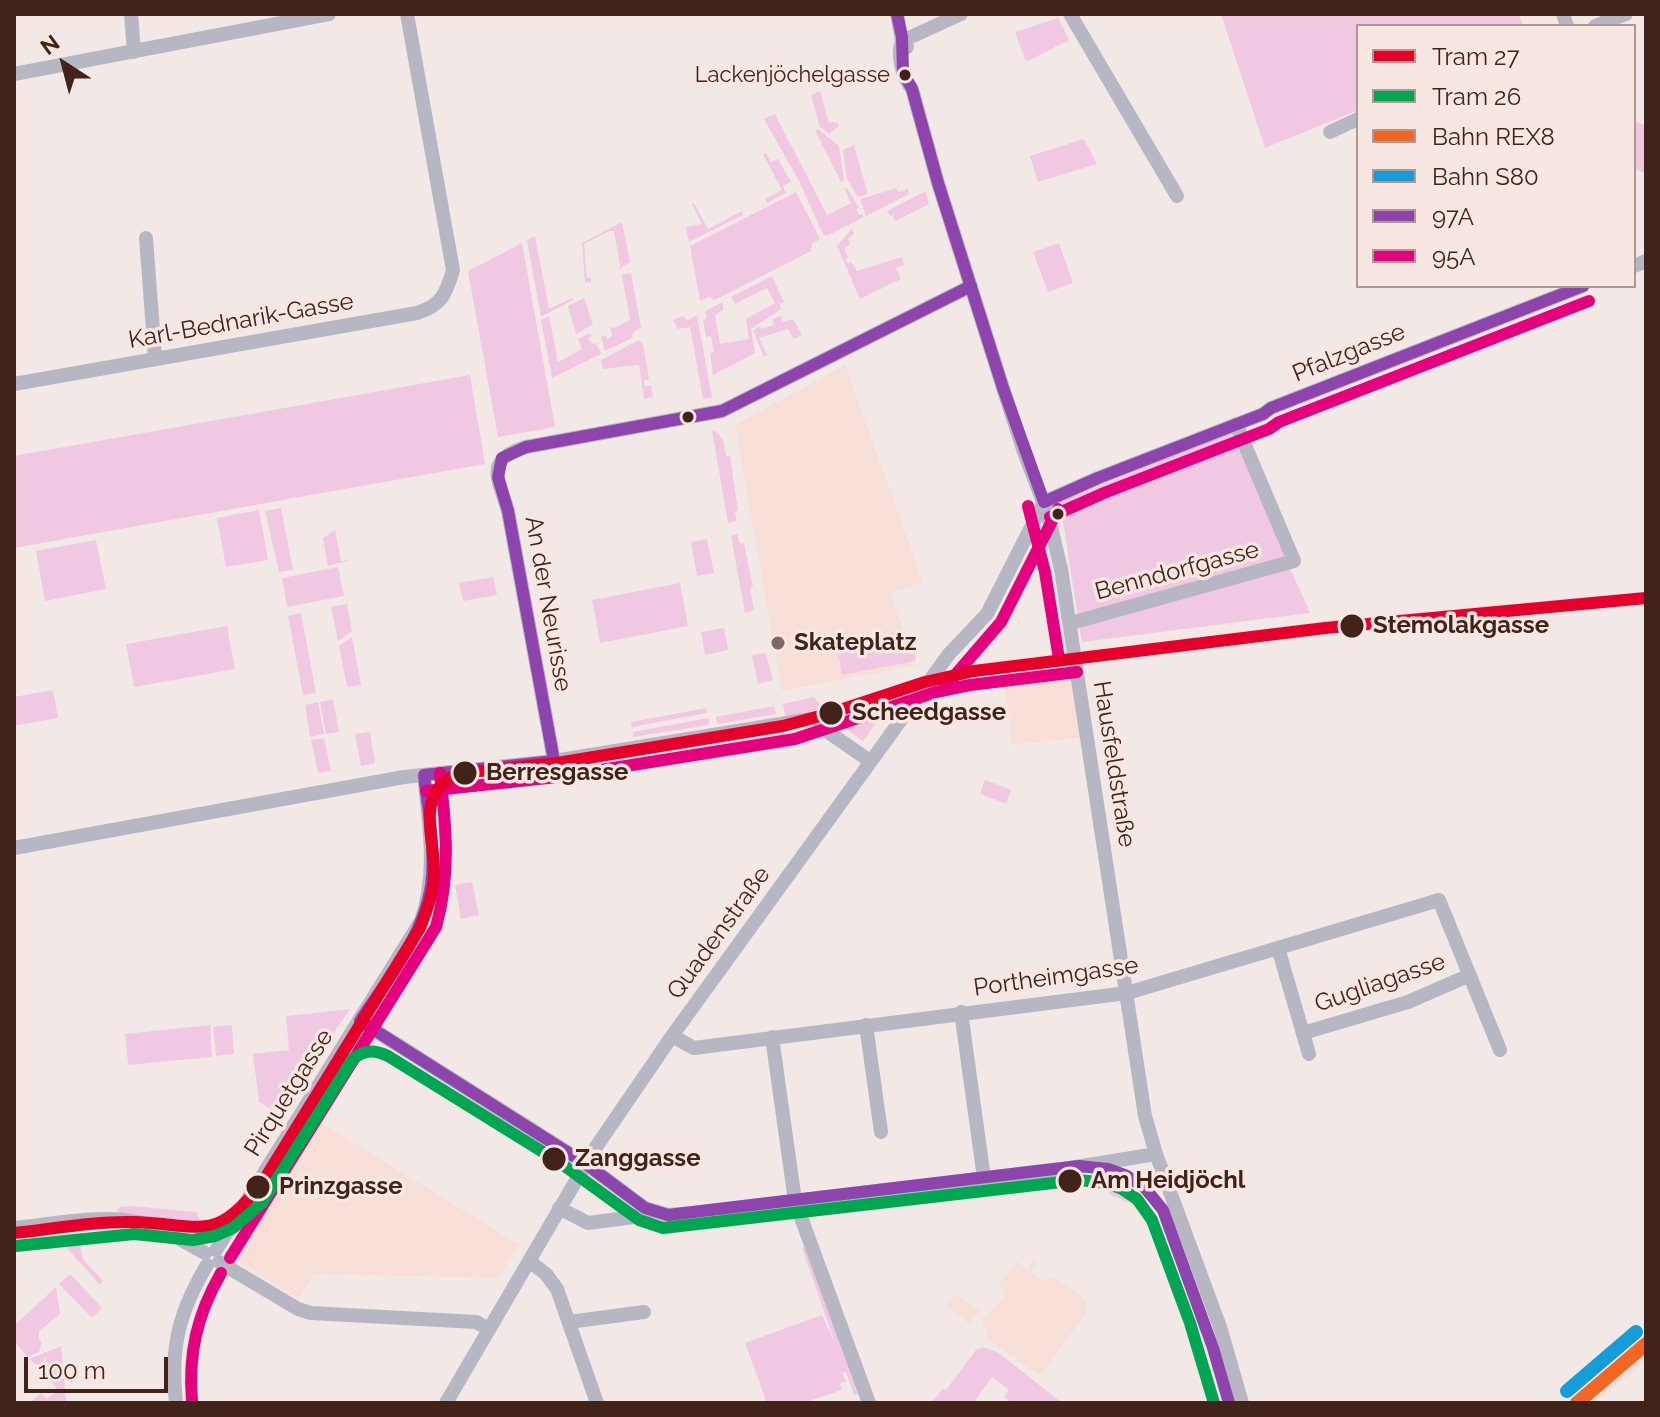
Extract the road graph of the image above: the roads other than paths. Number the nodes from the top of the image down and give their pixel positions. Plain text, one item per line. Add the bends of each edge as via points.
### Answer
1 (131, 14) edge
2 (329, 14) edge
3 (407, 14) edge
4 (897, 14) edge
5 (961, 14) edge
6 (1070, 14) edge
7 (1626, 14) edge
8 (1600, 24) edge
9 (902, 42) junction
10 (134, 52) junction
11 (14, 74) edge
12 (1356, 120) edge
13 (1330, 132) dead end
14 (1177, 196) dead end
15 (146, 238) dead end
16 (971, 286) junction
17 (1578, 288) edge
18 (155, 357) junction
19 (14, 384) edge
20 (1236, 424) junction
21 (1044, 502) junction
22 (1071, 623) junction
23 (554, 761) junction
24 (870, 761) junction
25 (424, 775) junction
26 (14, 848) edge
27 (1278, 948) junction
28 (1470, 975) junction
29 (1127, 993) junction
30 (961, 1012) junction
31 (360, 1021) junction
32 (866, 1025) junction
33 (1303, 1033) junction
34 (672, 1036) junction
35 (772, 1037) junction
36 (1500, 1050) dead end
37 (1309, 1054) dead end
38 (881, 1132) dead end
39 (1156, 1154) junction
40 (586, 1164) junction
41 (984, 1178) junction
42 (795, 1201) junction
43 (559, 1208) junction
44 (651, 1211) junction
45 (14, 1228) edge
46 (212, 1257) junction
47 (529, 1261) junction
48 (644, 1312) dead end
49 (569, 1322) junction
50 (489, 1329) junction
51 (176, 1403) edge
52 (446, 1403) edge
53 (597, 1403) edge
54 (869, 1403) edge
55 (1242, 1403) edge

1 - 10 street
2 - 10 street
3 - 18 street, Karl-Bednarik-Gasse via 453,270 446,293 433,308 417,313
4 - 9 street, Hausfeldstraße
5 - 9 street
6 - 14 street
7 - 8 street
9 - 16 street, Hausfeldstraße
10 - 11 street
12 - 13 street
15 - 18 street
16 - 21 street, Hausfeldstraße
16 - 23 street, An der Neurisse via 722,411 526,447 502,458 498,476
17 - 20 street, Pfalzgasse
18 - 19 street, Karl-Bednarik-Gasse
20 - 21 street, Pfalzgasse
20 - 22 street, Benndorfgasse via 1294,561
21 - 22 street, Hausfeldstraße
21 - 24 street, Quadenstraße via 987,614 949,654
22 - 29 street, Hausfeldstraße
23 - 24 street via 817,718
23 - 25 street
24 - 34 street, Quadenstraße
25 - 26 street
25 - 31 street, Pirquetgasse via 430,892 415,933
27 - 28 street, Portheimgasse via 1439,900
27 - 29 street, Portheimgasse
27 - 33 street
28 - 33 street, Gugliagasse via 1408,1002
28 - 36 street
29 - 30 street, Portheimgasse
29 - 39 street, Hausfeldstraße via 1145,1116
30 - 32 street, Portheimgasse
30 - 41 street
31 - 40 street
31 - 46 street, Pirquetgasse
32 - 35 street, Portheimgasse
32 - 38 street
33 - 37 street
34 - 35 street, Portheimgasse via 694,1048
34 - 40 street, Quadenstraße
35 - 42 street
39 - 41 street
39 - 55 street, Hausfeldstraße via 1220,1327
40 - 43 street, Quadenstraße
40 - 44 street
41 - 42 street
42 - 44 street via 673,1215
42 - 54 street
43 - 44 street via 588,1223
43 - 47 street, Quadenstraße
45 - 46 street via 135,1221
46 - 50 street via 311,1313 476,1322
46 - 51 street, Pirquetgasse via 190,1293 175,1339
47 - 49 street via 557,1289
47 - 50 street, Quadenstraße
48 - 49 street
49 - 53 street
50 - 52 street, Quadenstraße

